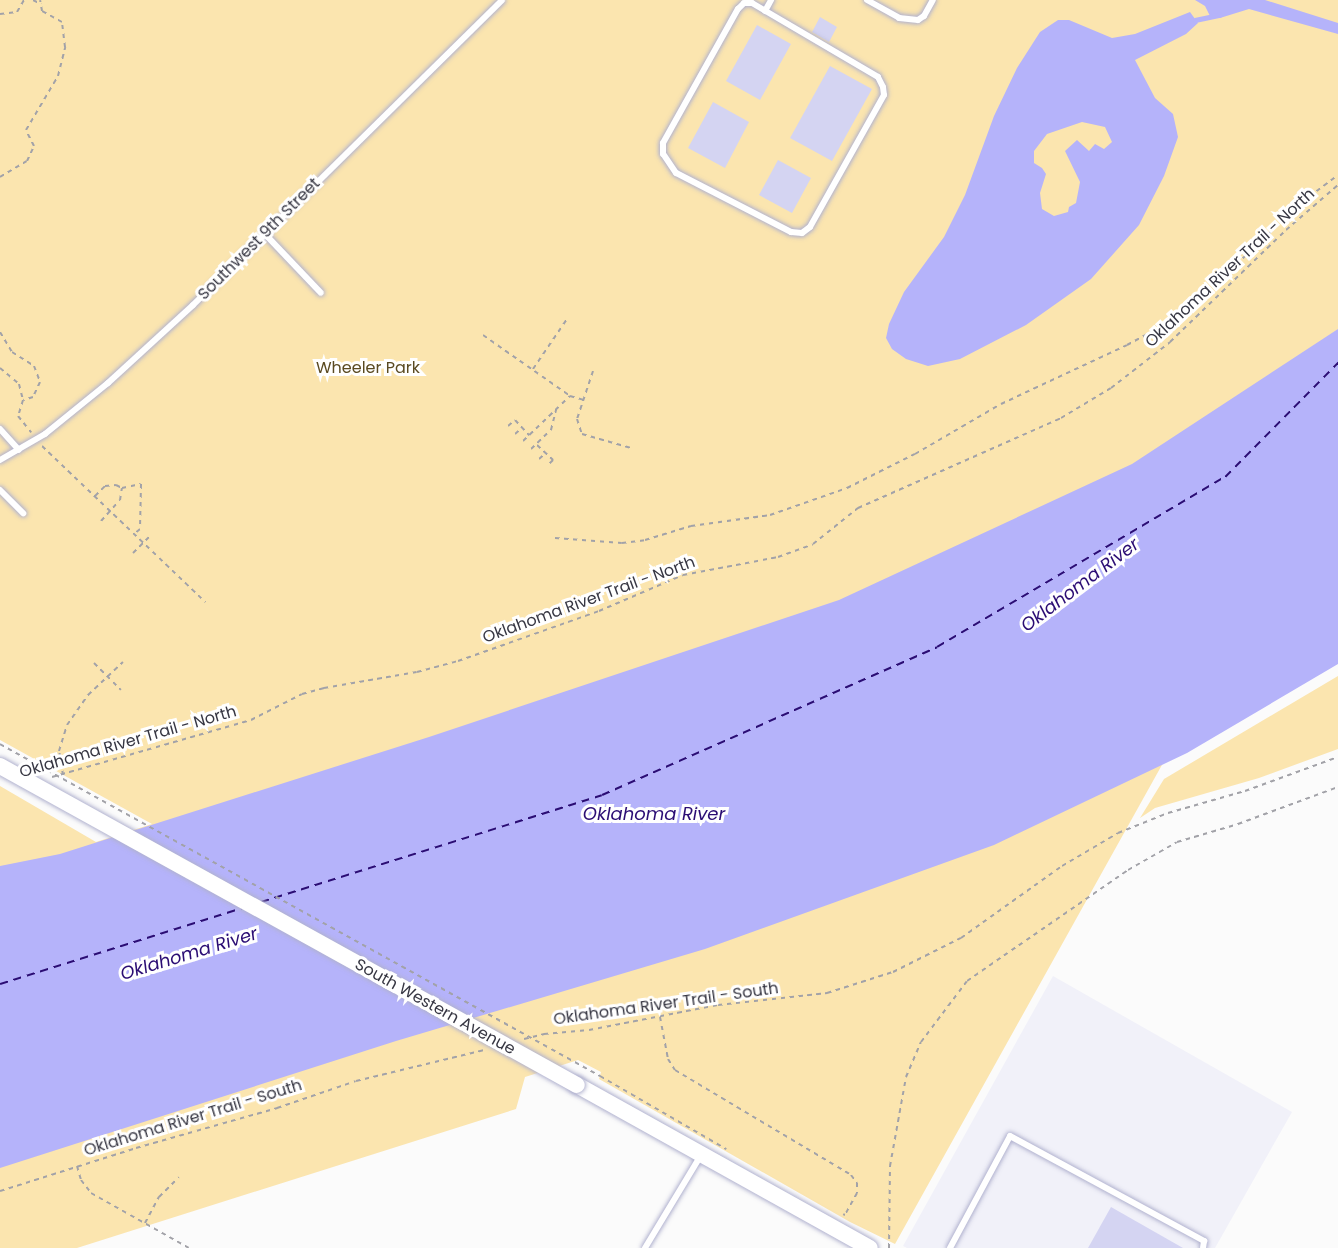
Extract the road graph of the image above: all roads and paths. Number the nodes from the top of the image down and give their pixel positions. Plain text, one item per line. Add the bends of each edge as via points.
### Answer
1 (24, 0) edge
2 (33, 0) edge
3 (502, 0) edge
4 (771, 0) edge
5 (867, 0) edge
6 (933, 0) edge
7 (40, 2) edge
8 (765, 11) junction
9 (0, 14) edge
10 (1338, 175) edge
11 (0, 177) edge
12 (1338, 185) edge
13 (265, 234) junction
14 (321, 293) dead end
15 (567, 320) dead end
16 (0, 332) edge
17 (483, 336) dead end
18 (0, 368) edge
19 (533, 369) junction
20 (593, 371) dead end
21 (570, 396) junction
22 (23, 400) junction
23 (584, 400) junction
24 (556, 410) junction
25 (508, 426) dead end
26 (522, 428) junction
27 (0, 429) edge
28 (515, 434) dead end
29 (529, 435) junction
30 (36, 440) junction
31 (523, 441) dead end
32 (536, 444) junction
33 (631, 448) dead end
34 (531, 449) dead end
35 (19, 450) junction
36 (546, 453) junction
37 (539, 459) dead end
38 (0, 460) edge
39 (547, 466) dead end
40 (122, 488) junction
41 (0, 490) edge
42 (95, 496) junction
43 (109, 510) junction
44 (23, 513) dead end
45 (100, 521) dead end
46 (134, 534) junction
47 (149, 537) dead end
48 (555, 538) dead end
49 (143, 543) junction
50 (133, 553) dead end
51 (204, 602) dead end
52 (123, 662) dead end
53 (94, 663) dead end
54 (107, 677) junction
55 (121, 690) dead end
56 (0, 744) edge
57 (1338, 757) edge
58 (0, 766) edge
59 (63, 775) junction
60 (42, 780) dead end
61 (1338, 787) edge
62 (660, 1017) junction
63 (514, 1041) dead end
64 (484, 1050) dead end
65 (731, 1152) dead end
66 (702, 1155) junction
67 (77, 1166) junction
68 (179, 1177) dead end
69 (0, 1191) edge
70 (836, 1210) dead end
71 (145, 1223) junction
72 (189, 1248) edge
73 (645, 1248) edge
74 (870, 1248) edge
75 (889, 1248) edge
76 (950, 1248) edge
77 (1203, 1248) edge

1 - 9 path via 17,12
2 - 7 path
3 - 13 lane, Southwest 9th Street
4 - 8 lane
5 - 6 lane via 909,20 924,16
7 - 11 path via 42,11 62,22 63,57 58,76 26,129 34,146 27,161
8 - 8 lane via 752,3 744,3 738,9 663,143 663,154 676,173 791,232 802,233 810,227 884,95 883,87 878,77
10 - 48 path via 1302,202 1185,311 1164,325 1001,404 848,488 770,515 691,526 645,540 622,543
12 - 59 path, Oklahoma River Trail - North via 1170,342 1111,388 1061,418 858,508 813,544 778,557 683,575 599,611 458,661 302,694 251,720
13 - 14 lane
13 - 30 lane, Southwest 9th Street via 108,383
15 - 19 path
16 - 22 path via 12,352 34,366 40,382 33,397
17 - 19 path
18 - 22 path via 19,384
19 - 21 path
20 - 23 path
21 - 23 path
21 - 24 path
22 - 30 path via 18,416
23 - 33 path via 577,419 582,434
24 - 29 path
24 - 32 path via 551,430
25 - 26 path via 515,420
26 - 28 path
26 - 29 path
27 - 35 lane
29 - 31 path
30 - 35 lane, Southwest 9th Street
30 - 42 path
32 - 34 path
32 - 36 path
35 - 38 lane, Southwest 9th Street
36 - 37 path
36 - 39 path via 553,460
40 - 42 path via 105,486
40 - 43 path via 120,500
40 - 46 path via 141,484 140,529
41 - 44 lane
42 - 43 path
43 - 45 path
43 - 46 path
46 - 49 path
47 - 49 path
49 - 50 path
49 - 51 path
52 - 54 path
53 - 54 path
54 - 55 path
54 - 59 path via 78,707 67,725 59,751
56 - 65 path, bridge
57 - 62 path, Oklahoma River Trail - South via 1118,833 1053,872 961,938 893,972 827,993 718,1005
58 - 66 main road, South Western Avenue, bridge
59 - 60 path, Oklahoma River Trail - North
61 - 75 path via 1177,842 1128,870 967,981 921,1042 906,1077 890,1166
62 - 63 path, Oklahoma River Trail - South
62 - 70 path via 668,1059 675,1070 851,1175 857,1183 857,1193 845,1215
64 - 67 path, Oklahoma River Trail - South via 372,1076
66 - 73 lane
66 - 74 main road, South Western Avenue
67 - 69 path, Oklahoma River Trail - South
67 - 71 path via 91,1193
68 - 71 path via 159,1197
71 - 72 path
76 - 77 lane via 1010,1136 1204,1241

